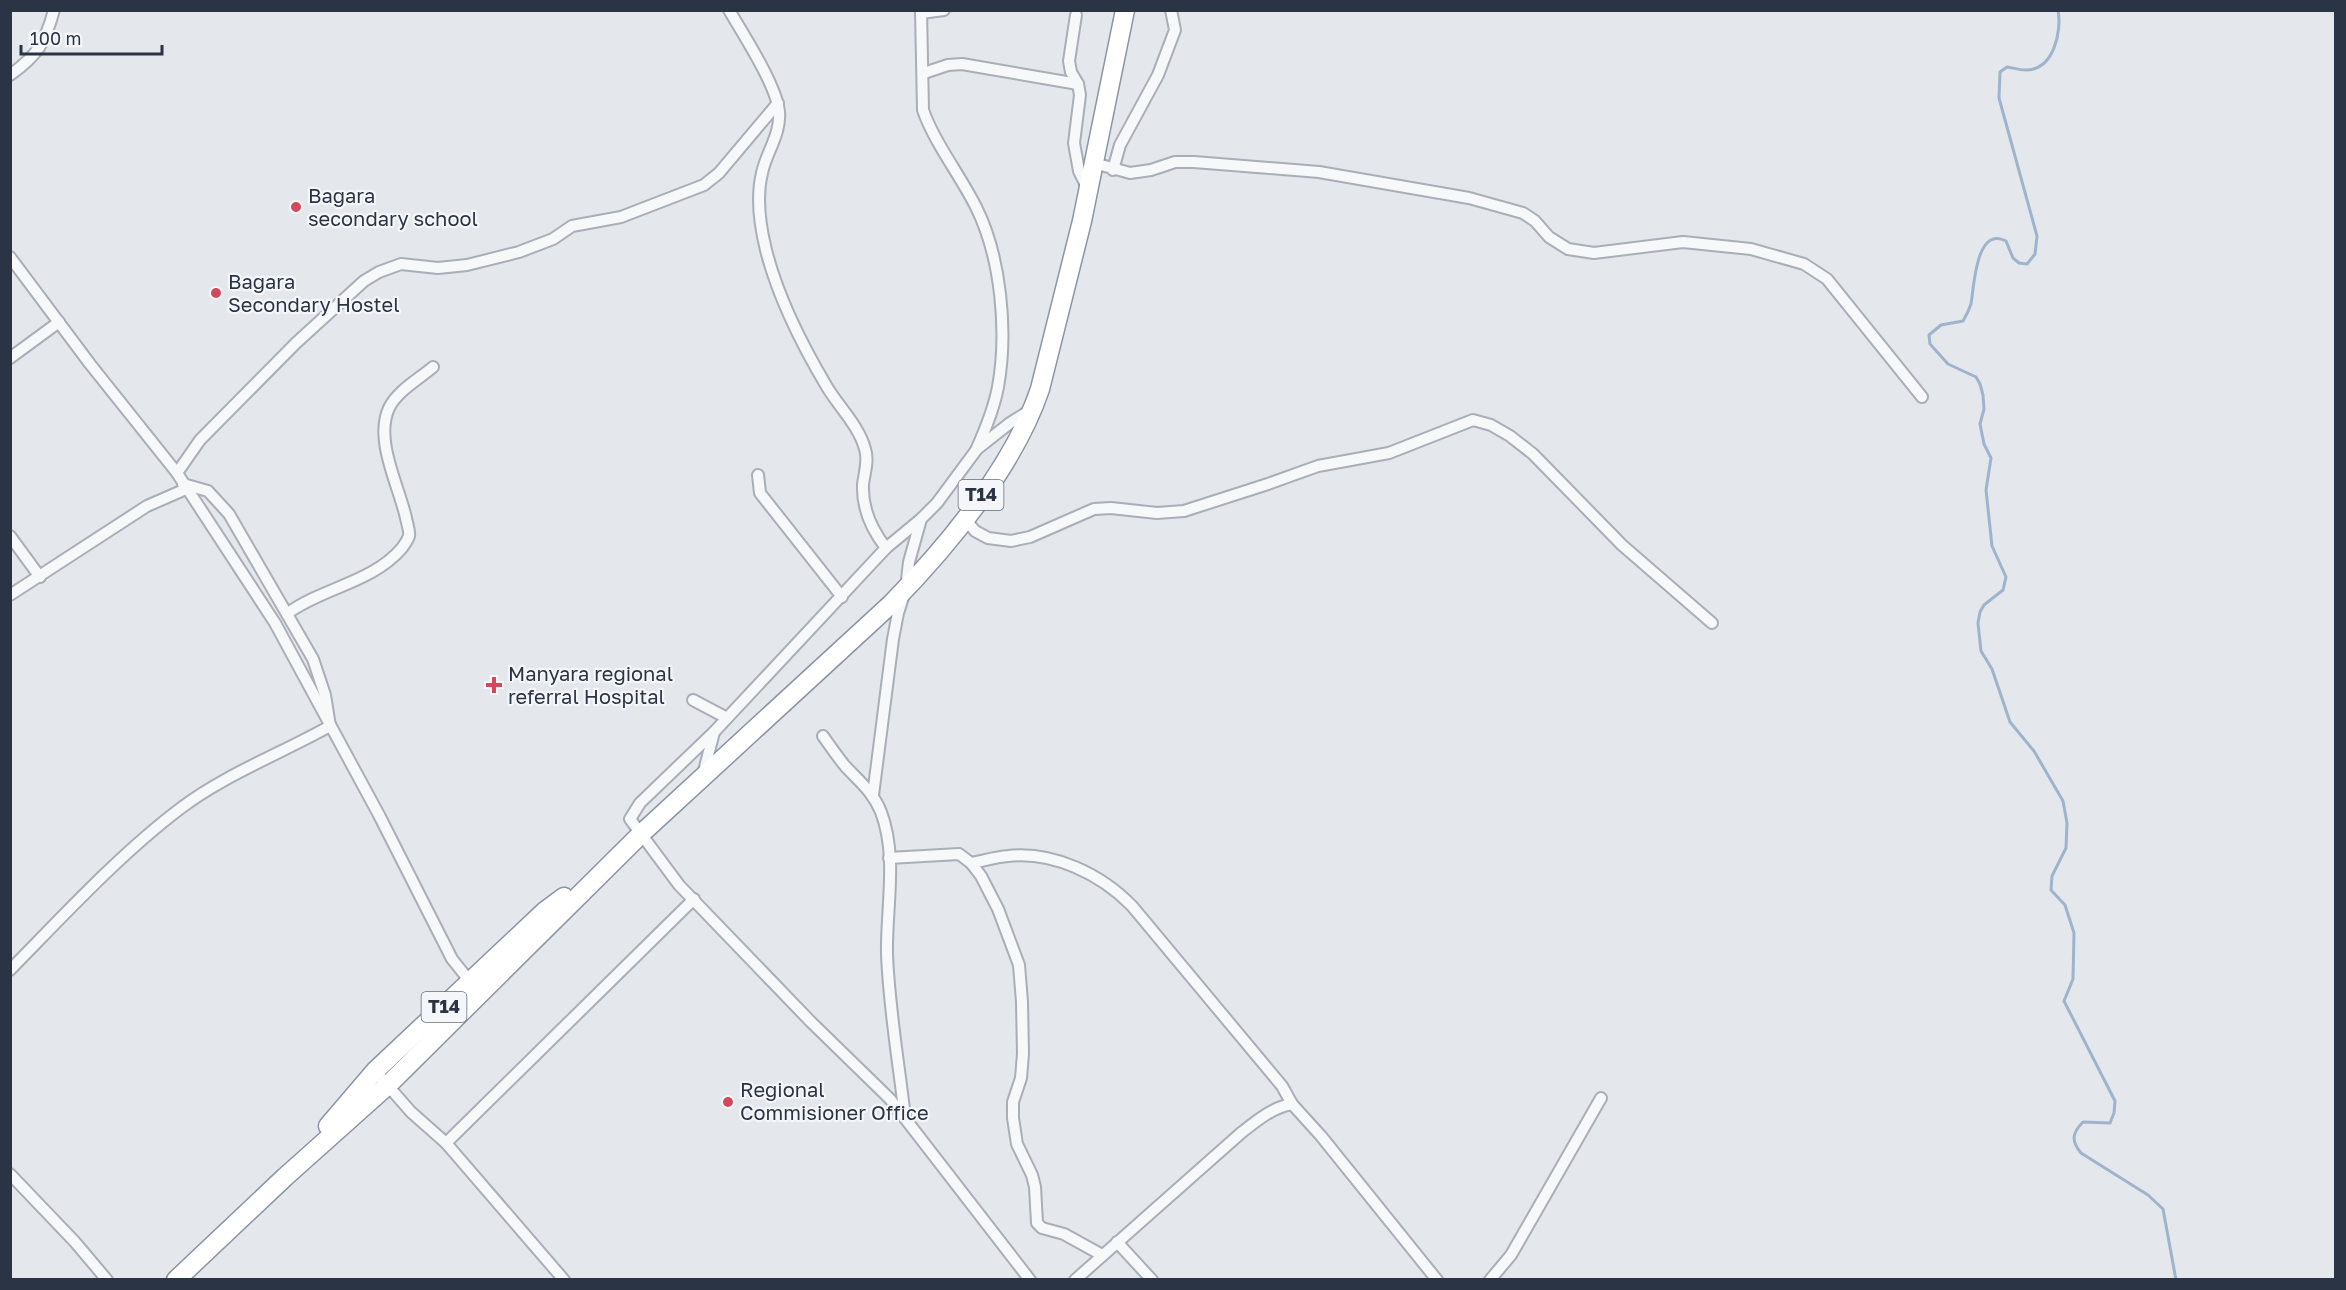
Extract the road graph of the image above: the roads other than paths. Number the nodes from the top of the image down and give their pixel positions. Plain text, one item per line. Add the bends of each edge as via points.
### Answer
1 (54, 10) edge
2 (729, 10) edge
3 (944, 10) edge
4 (1125, 10) edge
5 (1171, 10) edge
6 (921, 12) edge
7 (1076, 15) dead end
8 (924, 73) junction
9 (10, 75) edge
10 (1078, 84) junction
11 (778, 103) junction
12 (1094, 163) junction
13 (1113, 170) junction
14 (1088, 190) junction
15 (10, 257) edge
16 (59, 321) junction
17 (10, 358) edge
18 (433, 367) dead end
19 (1922, 397) dead end
20 (1033, 409) junction
21 (976, 449) junction
22 (177, 473) junction
23 (758, 475) dead end
24 (185, 487) junction
25 (921, 519) junction
26 (964, 519) junction
27 (10, 536) edge
28 (886, 548) junction
29 (40, 577) junction
30 (906, 588) junction
31 (10, 595) edge
32 (842, 597) junction
33 (288, 613) junction
34 (1712, 623) dead end
35 (693, 700) dead end
36 (727, 718) junction
37 (330, 726) junction
38 (715, 731) junction
39 (823, 736) dead end
40 (702, 778) junction
41 (873, 795) junction
42 (642, 833) junction
43 (890, 858) junction
44 (971, 863) junction
45 (694, 898) junction
46 (10, 969) edge
47 (475, 988) junction
48 (375, 1071) junction
49 (388, 1085) junction
50 (1601, 1098) dead end
51 (1292, 1104) junction
52 (905, 1119) junction
53 (446, 1143) junction
54 (10, 1174) edge
55 (285, 1177) junction
56 (1117, 1242) junction
57 (1102, 1255) junction
58 (107, 1280) edge
59 (176, 1280) edge
60 (564, 1280) edge
61 (1030, 1280) edge
62 (1074, 1280) edge
63 (1152, 1280) edge
64 (1437, 1280) edge
65 (1490, 1280) edge

1 - 9 street via 43,45 31,60
2 - 11 street
3 - 6 street
4 - 12 highway, T14
5 - 13 street via 1175,30 1172,39 1158,75 1120,145
6 - 8 street
7 - 10 street via 1069,66
8 - 10 street via 962,64
8 - 21 street via 923,110 928,124 986,226 997,273 1001,326 998,385
10 - 14 street via 1074,143 1079,171
11 - 22 street via 719,173 704,185 621,217 572,226 553,239 519,252 467,266 401,264 364,281 200,440
11 - 28 street via 779,124 759,190 766,250 804,346 865,449 864,502 873,532
12 - 13 street
12 - 14 highway, T14
13 - 19 street via 1130,173 1175,162 1194,162 1319,172 1469,198 1523,213 1568,249 1594,254 1683,242 1751,249 1804,264 1827,279
14 - 20 highway, T14
15 - 16 street
16 - 17 street
16 - 22 street
18 - 33 street via 395,399 385,426 390,469 409,535 404,546 388,562 366,575 304,601
20 - 21 street
20 - 26 highway, T14 via 1012,449
21 - 25 street
22 - 24 street
23 - 32 street via 760,493
24 - 29 street via 147,506
24 - 33 street via 208,491 229,514
24 - 37 street via 275,623
25 - 28 street
25 - 30 street
26 - 30 highway, T14
26 - 34 street via 988,538 1011,541 1030,537 1094,509 1184,511 1318,466 1389,453 1473,420 1500,431 1533,454 1630,552
27 - 29 street
28 - 32 street
29 - 31 street
30 - 40 highway, T14
30 - 41 street via 893,639
32 - 36 street
33 - 37 street via 313,659
35 - 36 street
36 - 38 street
37 - 46 street via 181,808 85,894
37 - 47 street via 452,959
38 - 40 street
38 - 42 street via 634,810 630,819
39 - 41 street
40 - 42 highway, T14
41 - 43 street via 882,814
42 - 45 street via 667,871
42 - 47 highway, T14 via 621,854 545,911
43 - 44 street via 958,854
43 - 52 street via 887,954
44 - 51 street via 1008,856 1046,858 1109,885 1139,914 1282,1086
44 - 57 street via 998,909 1019,965 1022,1078 1013,1101 1012,1118 1017,1144 1035,1187 1037,1223
45 - 52 street via 811,1022 876,1083
45 - 53 street
47 - 48 highway, T14
47 - 49 highway, T14
48 - 49 street
48 - 55 highway, T14
49 - 53 street
49 - 55 highway, T14
50 - 65 street via 1511,1256
51 - 56 street via 1261,1117
51 - 64 street
52 - 61 street
53 - 60 street
54 - 58 street
55 - 59 highway, T14
56 - 57 street
56 - 63 street
57 - 62 street

